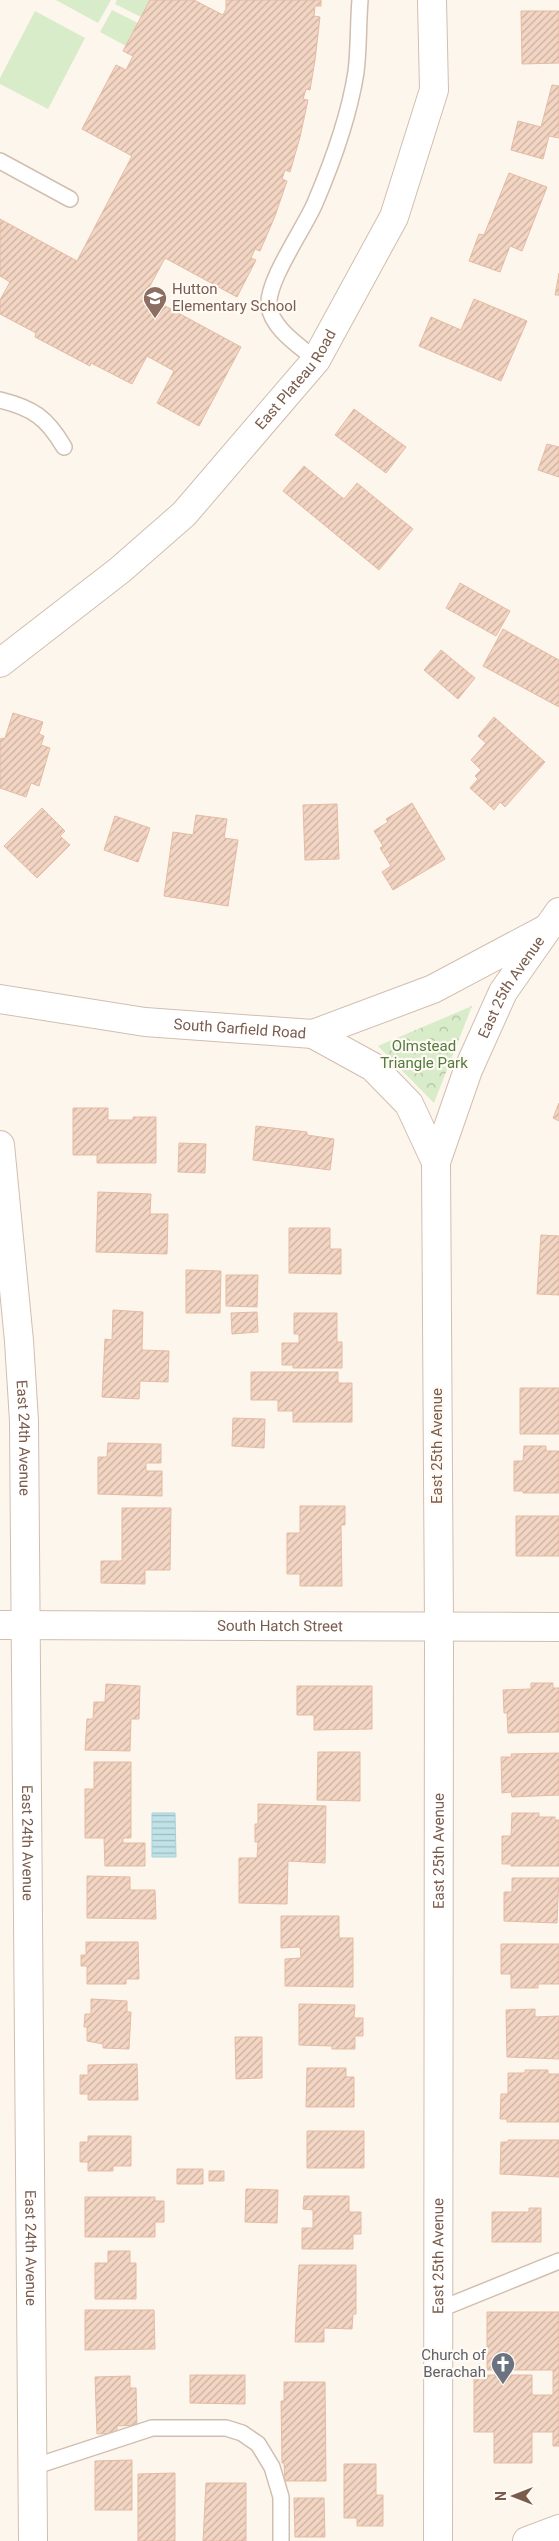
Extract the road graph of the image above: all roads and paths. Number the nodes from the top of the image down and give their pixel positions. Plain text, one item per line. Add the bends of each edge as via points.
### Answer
1 (360, 0) edge
2 (432, 0) edge
3 (0, 161) edge
4 (70, 199) dead end
5 (316, 360) junction
6 (0, 400) edge
7 (64, 447) dead end
8 (0, 663) edge
9 (556, 921) edge
10 (0, 999) edge
11 (313, 1034) junction
12 (0, 1145) edge
13 (436, 1162) junction
14 (13, 1625) edge
15 (559, 1627) edge
16 (438, 1628) junction
17 (559, 2261) edge
18 (438, 2310) junction
19 (33, 2468) junction
20 (559, 2529) edge
21 (33, 2541) edge
22 (281, 2541) edge
23 (438, 2541) edge
24 (527, 2541) edge

1 - 5 lane via 359,48 346,122 315,204 279,273 269,303 275,323
2 - 5 street, East Plateau Road via 434,90 394,218
3 - 4 lane
5 - 8 street, East Plateau Road via 184,514 120,570
6 - 7 lane via 38,414 54,430
9 - 11 street, South Garfield Road via 433,989
9 - 13 street, East 25th Avenue via 503,992 468,1070
10 - 11 street, South Garfield Road via 145,1022
11 - 13 street, East 25th Avenue via 372,1067 409,1104
12 - 14 street, East 24th Avenue via 20,1341 24,1421
13 - 16 street, East 25th Avenue
14 - 16 street, South Hatch Street
14 - 19 street, East 24th Avenue
15 - 16 street, South Hatch Street
16 - 18 street, East 25th Avenue
17 - 18 lane
18 - 23 street, East 25th Avenue
19 - 21 street, East 24th Avenue
19 - 22 lane via 152,2428 226,2428 242,2433 258,2444 272,2467 281,2497
20 - 24 street

